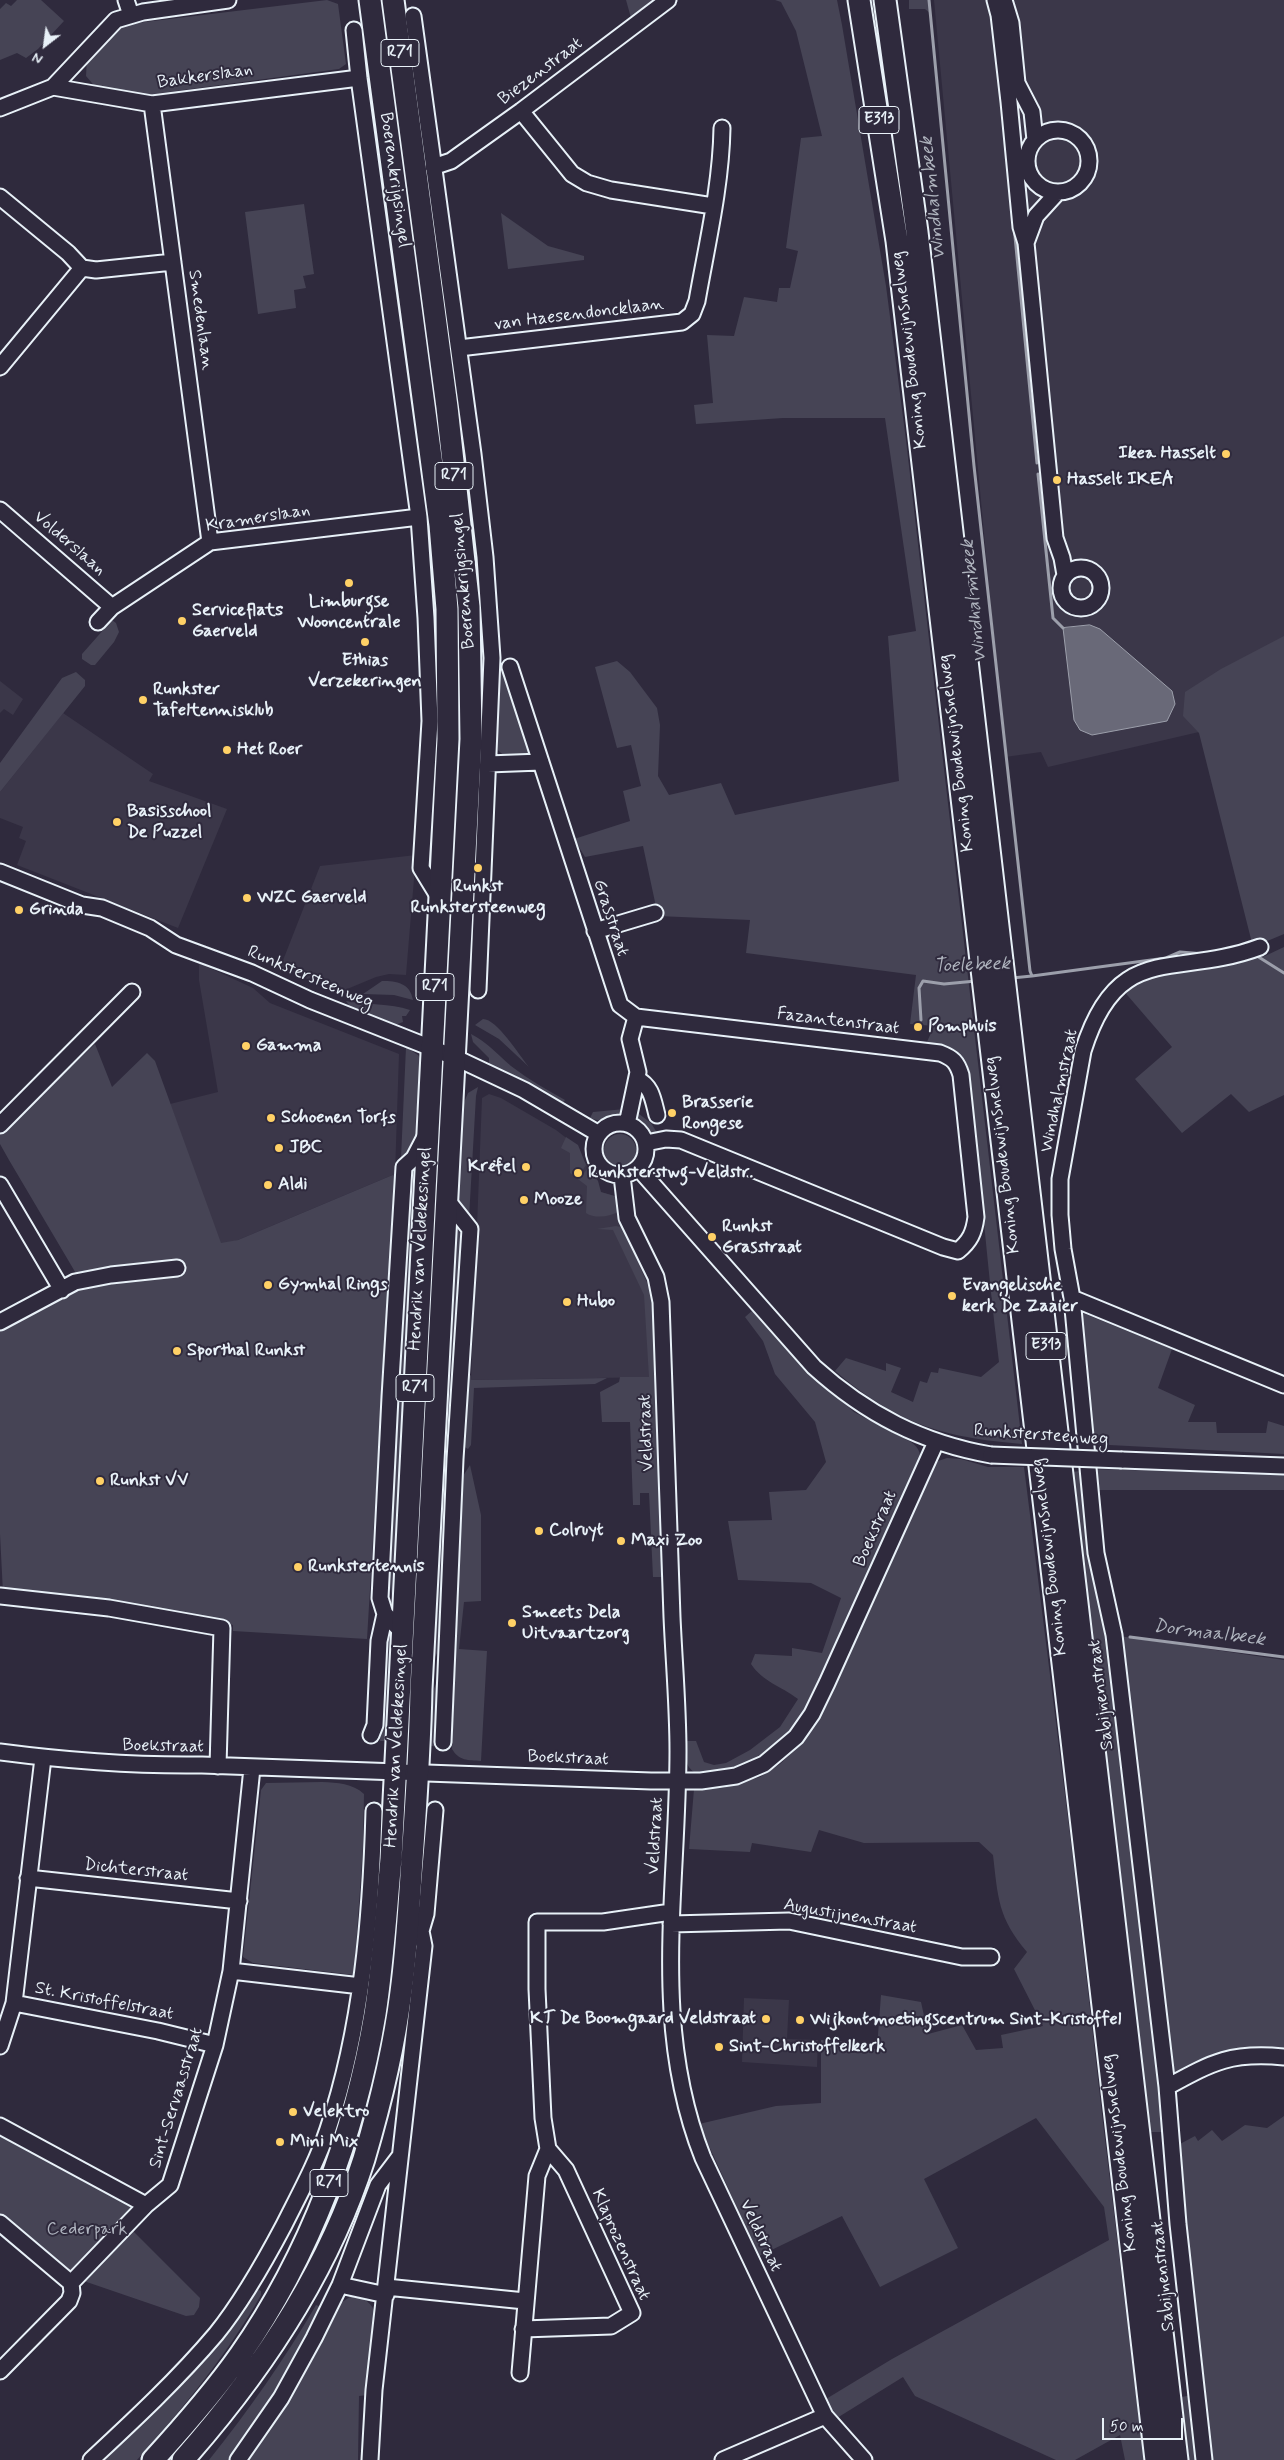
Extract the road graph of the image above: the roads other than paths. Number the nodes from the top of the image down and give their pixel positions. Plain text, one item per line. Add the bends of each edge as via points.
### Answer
1 (126, 0) edge
2 (228, 0) edge
3 (370, 0) edge
4 (393, 0) edge
5 (668, 0) edge
6 (859, 0) edge
7 (885, 0) edge
8 (895, 0) edge
9 (995, 0) edge
10 (1004, 0) edge
11 (1014, 0) edge
12 (131, 15) junction
13 (413, 16) dead end
14 (1011, 24) junction
15 (354, 30) dead end
16 (889, 40) junction
17 (359, 78) junction
18 (54, 87) junction
19 (152, 104) junction
20 (406, 105) junction
21 (0, 108) edge
22 (521, 111) junction
23 (1032, 112) junction
24 (722, 128) dead end
25 (1057, 130) junction
26 (430, 132) junction
27 (1035, 140) junction
28 (433, 167) junction
29 (1036, 184) junction
30 (1057, 192) junction
31 (0, 196) edge
32 (713, 206) junction
33 (1036, 216) junction
34 (1026, 243) junction
35 (173, 262) junction
36 (82, 268) junction
37 (458, 348) junction
38 (0, 367) edge
39 (425, 420) junction
40 (408, 441) junction
41 (0, 510) edge
42 (419, 517) junction
43 (1055, 538) junction
44 (210, 542) junction
45 (1079, 568) junction
46 (1065, 575) junction
47 (112, 607) junction
48 (98, 622) dead end
49 (510, 667) dead end
50 (541, 762) junction
51 (488, 764) junction
52 (1, 874) edge
53 (440, 899) junction
54 (655, 913) dead end
55 (479, 923) junction
56 (595, 932) junction
57 (1260, 947) dead end
58 (459, 968) junction
59 (478, 990) dead end
60 (132, 992) dead end
61 (636, 1017) junction
62 (432, 1048) junction
63 (454, 1057) junction
64 (638, 1079) junction
65 (657, 1115) dead end
66 (627, 1124) junction
67 (0, 1125) edge
68 (427, 1134) junction
69 (599, 1134) junction
70 (646, 1143) junction
71 (639, 1169) junction
72 (622, 1176) junction
73 (0, 1185) edge
74 (447, 1200) junction
75 (177, 1268) dead end
76 (62, 1290) junction
77 (1072, 1298) junction
78 (0, 1322) edge
79 (1284, 1385) edge
80 (936, 1442) junction
81 (1284, 1466) edge
82 (0, 1596) edge
83 (385, 1614) junction
84 (403, 1633) junction
85 (447, 1658) junction
86 (421, 1689) junction
87 (371, 1735) dead end
88 (443, 1742) dead end
89 (0, 1752) edge
90 (43, 1758) junction
91 (218, 1766) junction
92 (252, 1768) junction
93 (395, 1772) junction
94 (419, 1772) junction
95 (677, 1781) junction
96 (434, 1810) dead end
97 (374, 1812) dead end
98 (391, 1859) junction
99 (28, 1878) junction
100 (372, 1878) junction
101 (239, 1901) junction
102 (409, 1911) junction
103 (671, 1918) junction
104 (421, 1931) junction
105 (991, 1957) dead end
106 (231, 1971) junction
107 (361, 1986) junction
108 (14, 2003) junction
109 (215, 2045) junction
110 (0, 2046) edge
111 (1284, 2057) edge
112 (1167, 2087) junction
113 (0, 2126) edge
114 (548, 2149) junction
115 (401, 2154) junction
116 (146, 2205) junction
117 (0, 2223) edge
118 (71, 2283) junction
119 (340, 2285) junction
120 (386, 2291) junction
121 (526, 2301) junction
122 (523, 2329) junction
123 (0, 2371) edge
124 (520, 2372) dead end
125 (825, 2416) junction
126 (91, 2460) edge
127 (154, 2460) edge
128 (184, 2460) edge
129 (238, 2460) edge
130 (370, 2460) edge
131 (723, 2460) edge
132 (864, 2460) edge
133 (1156, 2460) edge
134 (1177, 2460) edge
135 (1204, 2460) edge

1 - 12 street
2 - 12 street
3 - 39 highway, Boerenkrijgsingel / R71
4 - 20 highway, Boerenkrijgsingel / R71
5 - 22 street, Biezenstraat
6 - 133 highway, Koning Boudewijnsnelweg / E313 via 898,241
7 - 16 highway, Koning Boudewijnsnelweg / E313
8 - 16 highway via 896,19
9 - 34 street via 1021,227
10 - 14 street
11 - 14 street
12 - 18 street via 116,20
13 - 26 street, Boerenkrijgsingel
14 - 23 street via 1017,83
15 - 17 street, Boerenkrijgsingel
16 - 134 highway, Koning Boudewijnsnelweg / E313 via 918,242
17 - 19 street, Bakkerslaan
17 - 40 street, Boerenkrijgsingel
18 - 19 street, Bakkerslaan
18 - 21 street
19 - 35 street, Smedenlaan
20 - 26 street, Boerenkrijgsingel
20 - 58 highway, Boerenkrijgsingel / R71 via 469,608 472,739
22 - 28 street, Biezenstraat via 451,161
22 - 32 street via 572,174 587,183 611,190
23 - 25 street
23 - 27 street
24 - 32 street, van Haesendoncklaan via 722,154
25 - 27 street
25 - 30 street via 1079,138 1085,145 1089,163 1087,172 1076,187
26 - 28 street, Boerenkrijgsingel
27 - 29 street via 1027,157 1027,167
28 - 37 street, Boerenkrijgsingel
29 - 30 street
29 - 33 street
30 - 33 street
31 - 36 street
32 - 37 street, van Haesendoncklaan via 697,301 692,314 682,322
33 - 34 street
34 - 43 street
35 - 36 street via 96,270
35 - 44 street, Smedenlaan
36 - 38 street
37 - 51 street, Boerenkrijgsingel via 485,557 492,658
39 - 40 street
39 - 53 highway, Boerenkrijgsingel / R71 via 440,525 447,609 448,739
40 - 42 street, Boerenkrijgsingel
41 - 47 street, Volderslaan
42 - 44 street, Kramerslaan
42 - 53 street, Boerenkrijgsingel via 430,720 421,868
43 - 45 street
43 - 46 street
44 - 47 street, Kramerslaan
45 - 46 street
45 - 46 street via 1092,572 1100,583 1099,598 1088,607 1075,608 1064,600 1060,588
47 - 48 street, Kramerslaan
49 - 50 street, Grasstraat
50 - 51 street
50 - 56 street, Grasstraat
51 - 55 street, Boerenkrijgsingel
52 - 62 street, Runkstersteenweg via 82,905 102,908 150,928 176,944
53 - 62 highway, Boerenkrijgsingel / R71
54 - 56 street
55 - 58 street, Boerenkrijgsingel
55 - 59 street, Boerenkrijgsingel
56 - 61 street, Grasstraat via 617,999
57 - 77 street, Windhalmstraat via 1222,958 1170,964 1139,974 1125,980 1100,1010 1083,1052 1060,1179 1063,1249
58 - 63 highway, Boerenkrijgsingel / R71
60 - 67 street
61 - 64 street via 630,1039
61 - 70 street, Fazantenstraat via 940,1053 958,1063 975,1230 969,1242 958,1251 942,1247 681,1140
62 - 63 street, Runkstersteenweg
62 - 68 highway, Hendrik van Veldekesingel / R71
63 - 69 street, Runkstersteenweg via 524,1090
63 - 74 highway, Hendrik van Veldekesingel / R71
64 - 65 street via 650,1089
64 - 66 street
66 - 69 street via 611,1124
66 - 70 street via 638,1130
68 - 83 street, Hendrik van Veldekesingel via 414,1158 404,1167 380,1598
68 - 84 highway, Hendrik van Veldekesingel / R71
69 - 72 street via 594,1145 596,1160 610,1174
70 - 71 street via 646,1157
71 - 72 street
71 - 80 street, Runkstersteenweg via 840,1391 868,1410
72 - 95 street, Veldstraat via 627,1218 656,1277 661,1302
73 - 76 street
74 - 85 street, Hendrik van Veldekesingel via 470,1229 455,1459
74 - 86 highway, Hendrik van Veldekesingel / R71
75 - 76 street via 111,1275 75,1282
76 - 78 street
77 - 79 street
77 - 112 street, Sabijnenstraat via 1096,1553 1114,1635
80 - 81 street, Runkstersteenweg, bridge via 991,1455
80 - 95 street, Boekstraat via 805,1726 780,1752 752,1770 722,1779
82 - 91 street via 109,1608 222,1628
83 - 84 street, Hendrik van Veldekesingel
83 - 87 street, Hendrik van Veldekesingel via 379,1641 375,1725
84 - 93 highway, Hendrik van Veldekesingel / R71
85 - 86 street, Hendrik van Veldekesingel
85 - 88 street, Hendrik van Veldekesingel
86 - 94 highway, Hendrik van Veldekesingel / R71
89 - 90 street, Boekstraat
90 - 91 street, Boekstraat via 109,1765
90 - 99 street
91 - 92 street, Boekstraat
92 - 93 street, Boekstraat
92 - 101 street, Sint-Servaasstraat
93 - 94 street, Boekstraat
93 - 98 highway, Hendrik van Veldekesingel / R71
94 - 95 street, Boekstraat
94 - 102 highway, Hendrik van Veldekesingel / R71
95 - 103 street, Veldstraat
96 - 104 street via 426,1914
97 - 100 street, Hendrik van Veldekesingel
98 - 100 street, Hendrik van Veldekesingel
98 - 127 highway, Hendrik van Veldekesingel / R71 via 375,2013 365,2066 342,2151 295,2262 260,2324 212,2392
99 - 101 street, Dichterstraat
99 - 108 street
100 - 107 street, Hendrik van Veldekesingel
101 - 106 street, Sint-Servaasstraat
102 - 104 street
102 - 128 highway, Hendrik van Veldekesingel / R71 via 401,1993 386,2073 363,2160 334,2234 314,2276 256,2371
103 - 105 street, Augustijnenstraat via 789,1922 962,1957
103 - 114 street via 537,1922 543,2118
103 - 125 street, Veldstraat via 671,2020 680,2079 694,2134
104 - 115 street via 424,1946
106 - 107 street
106 - 109 street, Sint-Servaasstraat
107 - 126 street, Hendrik van Veldekesingel via 352,2038 328,2130 313,2168 267,2258 217,2332 169,2386
108 - 109 street, St. Kristoffelstraat
108 - 110 street
109 - 116 street, Sint-Servaasstraat via 170,2185
111 - 112 street via 1247,2055 1220,2060
112 - 135 street, Sabijnenstraat via 1178,2224
113 - 116 street
114 - 121 street via 536,2176
114 - 122 street, Klaprozenstraat via 566,2170 632,2313 611,2326
115 - 119 street via 378,2185
115 - 120 street
116 - 118 street, Sint-Servaasstraat
117 - 118 street
118 - 123 street, Sint-Servaasstraat via 72,2294 68,2301
119 - 120 street
119 - 129 street via 281,2398
120 - 121 street
120 - 130 street via 374,2390
121 - 122 street
122 - 124 street
125 - 131 street
125 - 132 street, Veldstraat

